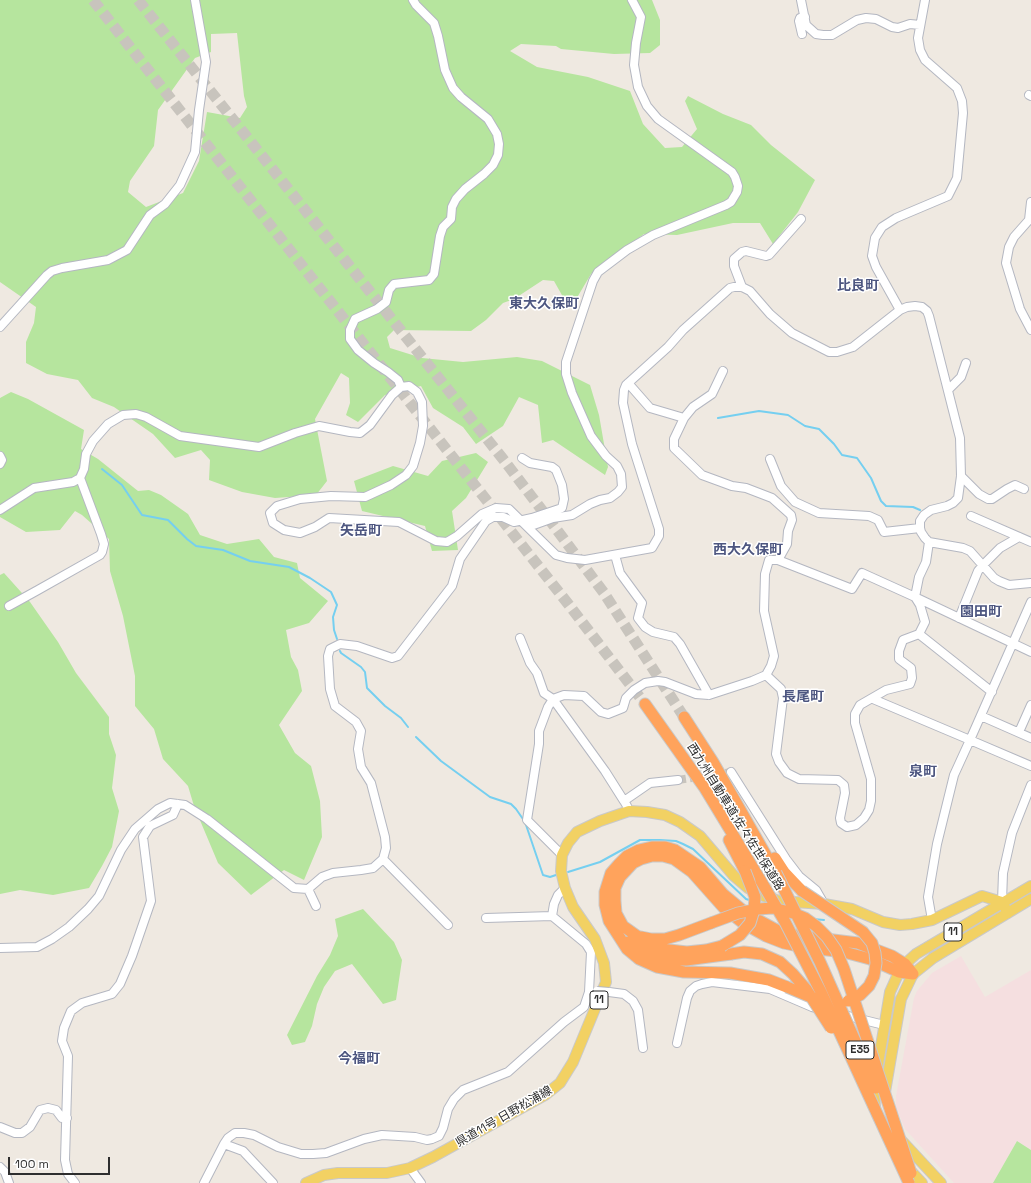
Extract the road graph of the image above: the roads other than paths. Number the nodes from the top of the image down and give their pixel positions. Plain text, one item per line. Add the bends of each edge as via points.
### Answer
1 (195, 0) edge
2 (413, 0) edge
3 (632, 0) edge
4 (801, 0) edge
5 (925, 0) edge
6 (805, 17) junction
7 (920, 25) junction
8 (802, 34) dead end
9 (1031, 202) edge
10 (801, 219) dead end
11 (1030, 221) edge
12 (742, 287) junction
13 (900, 310) junction
14 (0, 327) edge
15 (1031, 330) edge
16 (966, 363) dead end
17 (723, 371) dead end
18 (628, 383) junction
19 (400, 386) junction
20 (948, 390) junction
21 (684, 418) junction
22 (0, 456) edge
23 (522, 458) dead end
24 (770, 459) dead end
25 (0, 464) edge
26 (961, 476) junction
27 (80, 478) junction
28 (1024, 489) dead end
29 (0, 510) edge
30 (971, 516) dead end
31 (520, 521) junction
32 (528, 527) junction
33 (920, 528) junction
34 (1019, 537) junction
35 (929, 542) junction
36 (1031, 542) edge
37 (615, 556) junction
38 (778, 560) junction
39 (983, 565) junction
40 (1031, 583) edge
41 (915, 597) junction
42 (1031, 602) edge
43 (9, 606) dead end
44 (959, 618) junction
45 (919, 634) junction
46 (520, 638) dead end
47 (1014, 644) junction
48 (1031, 652) edge
49 (766, 675) junction
50 (992, 692) junction
51 (709, 695) junction
52 (553, 699) junction
53 (873, 699) junction
54 (645, 704) tunnel mouth
55 (1031, 705) edge
56 (981, 716) junction
57 (684, 717) tunnel mouth
58 (660, 725) junction
59 (1019, 732) junction
60 (1031, 738) edge
61 (970, 740) junction
62 (713, 762) junction
63 (1031, 766) edge
64 (732, 772) dead end
65 (678, 780) tunnel mouth
66 (1031, 785) edge
67 (178, 804) junction
68 (626, 806) junction
69 (562, 855) junction
70 (383, 860) junction
71 (1031, 886) edge
72 (565, 888) junction
73 (308, 889) junction
74 (1031, 899) edge
75 (1002, 902) junction
76 (824, 904) junction
77 (316, 906) dead end
78 (1008, 913) junction
79 (552, 916) junction
80 (486, 918) dead end
81 (932, 920) junction
82 (448, 925) dead end
83 (637, 936) junction
84 (619, 937) junction
85 (0, 948) edge
86 (902, 968) junction
87 (913, 974) junction
88 (593, 991) junction
89 (884, 1025) junction
90 (677, 1043) dead end
91 (643, 1048) dead end
92 (67, 1118) junction
93 (0, 1127) edge
94 (887, 1137) junction
95 (224, 1144) junction
96 (0, 1167) edge
97 (410, 1168) junction
98 (911, 1180) edge
99 (73, 1182) edge
100 (9, 1183) edge
101 (204, 1183) edge
102 (273, 1183) edge
103 (306, 1183) edge
104 (421, 1183) edge
105 (922, 1183) edge
106 (941, 1183) edge

1 - 14 street via 206,62 195,152 180,185 165,204 150,215 127,250 108,260 52,271
2 - 19 street via 434,23 445,70 453,88 488,119 497,134 499,144 498,155 493,165 465,189 452,207 451,219 443,227 440,236 434,274 429,280 394,284 389,290 386,302 356,319 350,330 350,339 358,350 398,380
3 - 32 street via 641,17 634,65 638,87 647,106 658,119 732,172 738,186 737,192 726,205 653,235 627,250 598,272 566,362 566,374 591,436 617,466 621,474 622,487 610,498 590,504 572,515 553,518
4 - 6 street
5 - 7 street
6 - 7 street via 806,25 816,34 823,36 832,35 866,18 876,19 898,28 910,24
6 - 8 street via 799,21
7 - 13 street via 920,50 925,60 957,88 963,113 957,178 948,196 896,218 882,227 875,238 872,256
9 - 11 street
10 - 12 street via 766,256 746,251 734,259
11 - 15 street via 1014,237 1006,263 1020,309
12 - 13 street via 750,291 770,314 792,333 829,352 838,352 853,346
12 - 18 street via 730,288
13 - 20 street via 915,306 926,311
16 - 20 street via 961,377
17 - 21 street via 712,394 693,407
18 - 21 street via 650,408
18 - 37 street via 624,390 623,403 632,444 659,536 652,548
19 - 27 street via 370,425 360,433 319,426 259,447 180,436 146,416 123,415 108,424 93,442 86,454
19 - 31 street via 409,386 417,392 422,402 423,413 420,443 413,466 406,475 365,497 331,496 300,499 278,506 270,513 273,523 284,530 300,533 329,518 399,522 436,541 447,542 482,514 496,508 509,509
20 - 26 street via 960,438
21 - 38 street via 674,438 674,448 691,466 702,475 772,498 791,515 787,544
22 - 25 street
23 - 31 street via 530,463 556,470 564,499 562,508
24 - 33 street via 781,486 795,502 818,513 869,516 878,520 884,532
26 - 28 street via 979,494 988,499 1015,485
26 - 33 street via 958,498 953,504 931,510 924,515 920,521
27 - 29 street via 72,482 34,488
27 - 43 street via 104,544 102,552
30 - 34 street
31 - 32 street
31 - 70 street via 514,522 504,517 494,517 486,521 460,559 452,586 398,656 392,658 357,646 340,644 330,649 330,689 335,706 356,722 360,731 358,749 361,767 371,784 385,837
32 - 37 street via 556,555 585,560
33 - 35 street
34 - 36 street
34 - 39 street via 1000,548
35 - 39 street via 963,548 970,551
35 - 41 street via 926,562 919,577
37 - 51 street via 620,573 642,604 638,618 653,632 674,637
38 - 41 street via 852,589 862,572
38 - 49 street via 769,560 765,574 764,611 774,649 771,666
39 - 40 street via 999,582 1009,585
39 - 44 street via 978,571
41 - 44 street
41 - 45 street via 925,622
42 - 47 street
44 - 47 street
45 - 50 street
45 - 53 street via 902,640 898,651 898,659 911,668 910,684 886,690
46 - 52 street via 544,693
47 - 48 street
47 - 50 street
49 - 51 street
49 - 53 street via 781,689 783,698 776,754 779,762 787,773 799,779 838,780 844,786 845,793 840,823 847,827 856,825 864,818 871,801 871,779 855,723 855,714 860,705
50 - 56 street
51 - 52 street via 696,694 666,682 645,683 626,698 623,708 608,714 601,712 584,696 564,695
52 - 68 street via 605,771
52 - 69 street via 539,731 527,820
53 - 61 street
54 - 58 highway, 西九州自動車道;佐々佐世保道路 / E35
55 - 59 street
56 - 59 street
56 - 61 street
57 - 62 highway, 西九州自動車道;佐々佐世保道路 / E35
58 - 83 highway, bridge via 679,761 720,824 745,871 754,897 754,910 750,923 740,935 722,946 706,950 669,950 651,946
58 - 94 highway, 西九州自動車道;佐々佐世保道路 / E35, bridge via 704,787 787,926 821,992
59 - 60 street
61 - 63 street
61 - 81 street via 954,775 937,844 928,897
62 - 84 highway, bridge via 784,872 802,891 863,932 872,943 876,963 869,986 851,1000 826,1002 769,980 730,973 684,972 658,967 639,959 627,949
62 - 98 highway, 西九州自動車道;佐々佐世保道路 / E35, bridge via 800,920 850,1027
64 - 76 street via 786,859 816,890
65 - 68 street via 650,784
66 - 75 street via 1012,833 1002,872
67 - 73 street via 185,805 207,819 294,888
67 - 85 street via 170,803 158,809 135,829 121,850 99,896 88,910 69,926 37,947
67 - 92 street via 172,815 150,826 143,837 151,901 120,984 112,994 82,1003 71,1011 64,1028 62,1041 68,1056
68 - 69 main road, 11 via 577,832
68 - 76 main road, 11 via 665,815 680,822 700,836 734,876 761,895 779,902
69 - 72 main road, 県道11号 日野松浦線 / 11 via 561,871
70 - 73 street via 373,868 333,873 322,877
70 - 82 street
71 - 75 main road
72 - 79 street via 558,895
72 - 97 main road, 県道11号 日野松浦線 / 11 via 573,907 594,939 604,964 606,982 573,1062 560,1083 545,1095
73 - 77 street
74 - 78 main road
75 - 78 main road
75 - 81 main road, 11 via 982,896
75 - 86 main road, 11 via 916,954
76 - 81 main road, 11 via 852,909 883,922 900,925
78 - 87 main road, 11 via 933,958
79 - 80 street
79 - 88 street via 586,944 591,952
83 - 86 highway via 623,926 616,913 615,888 633,863 652,856 663,856 683,865 724,908 766,936 784,943 844,952
83 - 98 highway, bridge via 665,939 738,913 773,908 805,918 816,926 836,950 844,969
84 - 86 highway via 609,921 605,905 605,892 612,873 627,856 638,850 665,847 675,850 700,867 723,894 747,914 784,934 858,944 892,956
84 - 94 highway, bridge via 659,958 686,960 744,952 762,954 780,962 806,989 830,1027
86 - 87 highway
86 - 89 main road, 11 via 890,992
87 - 106 main road, 11 via 901,999 884,1089 886,1109 891,1127 896,1134
88 - 91 street, bridge via 624,994 633,1000 638,1010
88 - 95 street via 584,1007 508,1072 463,1090 448,1109 439,1136 432,1139 382,1135 313,1154 301,1154 244,1133 235,1133
89 - 90 street via 812,1007 770,989 712,982 696,986 690,991
89 - 105 main road, 11 via 874,1088 881,1134
92 - 93 street via 62,1118 56,1110 48,1108 40,1110 30,1127 22,1133
92 - 99 street via 65,1160
94 - 98 highway, E35, bridge
95 - 101 street
95 - 102 street via 242,1151
96 - 100 street
97 - 103 main road, 県道11号 日野松浦線 / 11 via 387,1173 324,1175
97 - 104 street

